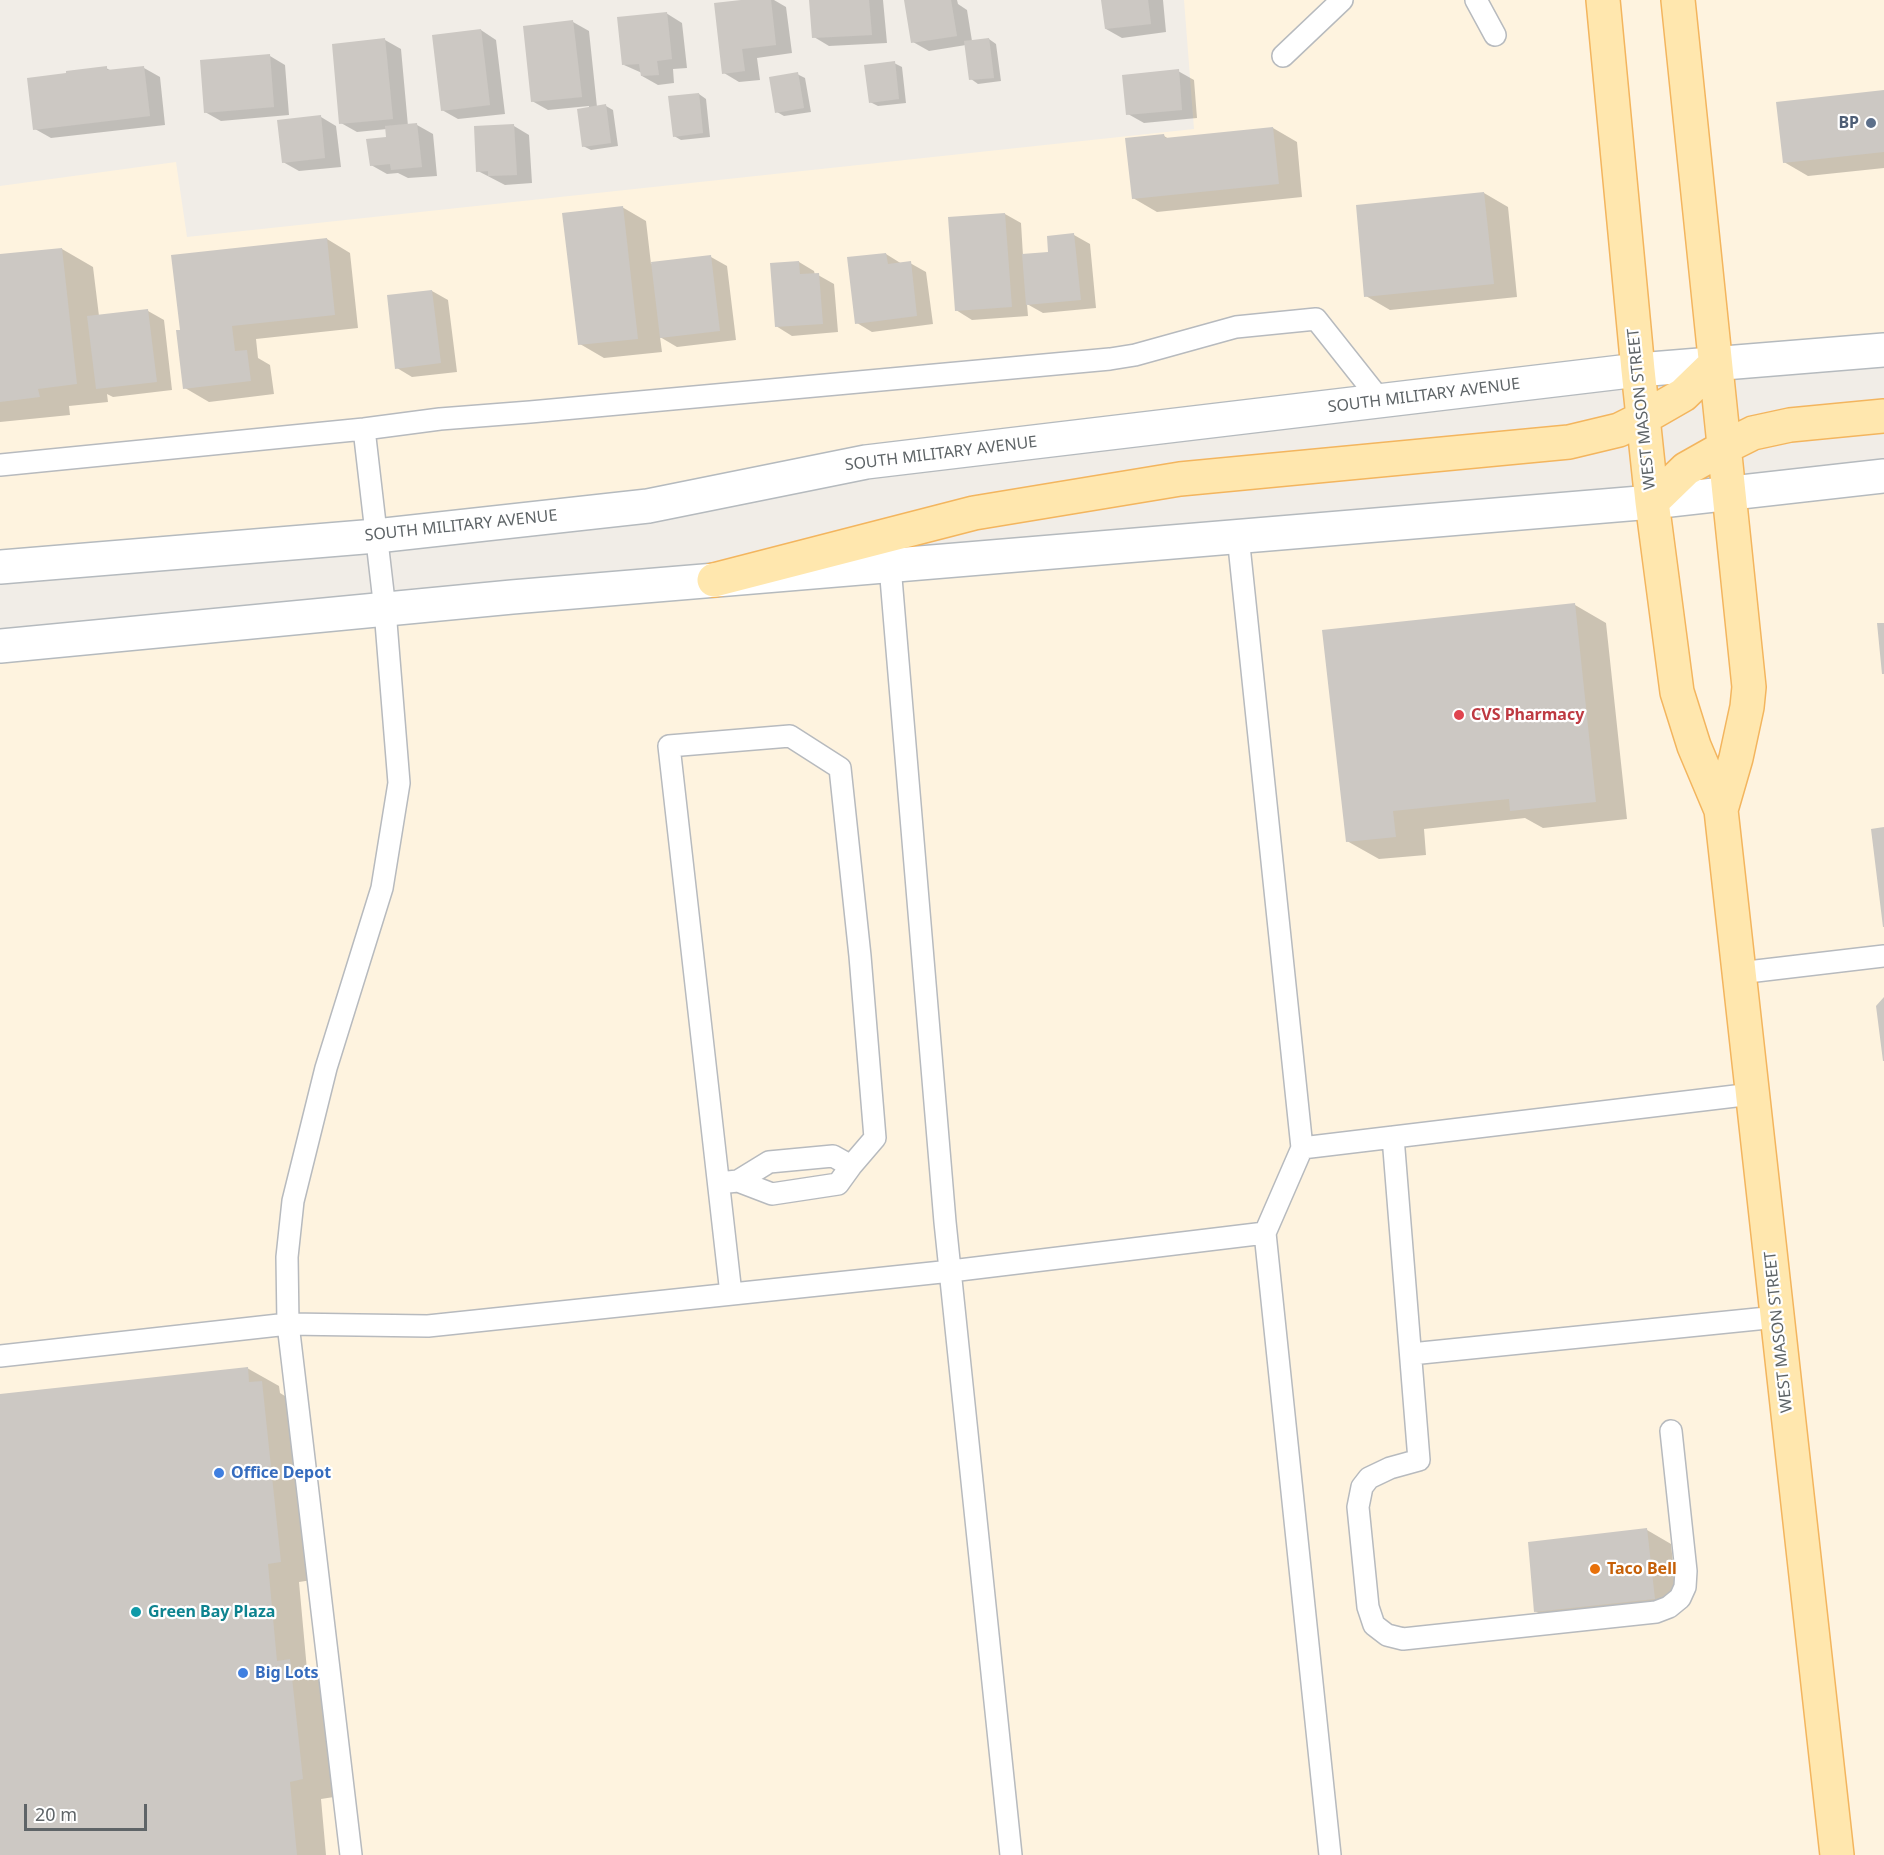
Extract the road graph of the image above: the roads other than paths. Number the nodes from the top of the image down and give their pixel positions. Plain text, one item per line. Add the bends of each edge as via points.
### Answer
1 (1342, 0) edge
2 (1476, 0) edge
3 (1603, 0) edge
4 (1678, 0) edge
5 (1495, 35) dead end
6 (1283, 56) dead end
7 (1884, 350) edge
8 (1715, 364) junction
9 (1638, 370) junction
10 (1381, 400) junction
11 (1884, 416) edge
12 (1643, 418) junction
13 (364, 429) junction
14 (1725, 447) junction
15 (0, 465) edge
16 (1884, 476) edge
17 (1729, 493) junction
18 (1652, 502) junction
19 (376, 536) junction
20 (1238, 536) junction
21 (890, 566) junction
22 (0, 567) edge
23 (714, 580) junction
24 (385, 610) junction
25 (0, 646) edge
26 (1721, 810) junction
27 (1884, 956) edge
28 (1739, 973) junction
29 (1752, 1094) junction
30 (1392, 1137) junction
31 (1302, 1148) junction
32 (851, 1166) junction
33 (728, 1182) junction
34 (1265, 1233) junction
35 (951, 1272) junction
36 (731, 1294) junction
37 (1777, 1317) junction
38 (288, 1324) junction
39 (1411, 1354) junction
40 (0, 1356) edge
41 (1671, 1431) dead end
42 (351, 1855) edge
43 (1011, 1855) edge
44 (1330, 1855) edge
45 (1837, 1855) edge

1 - 6 lane
2 - 5 lane
3 - 9 main road, WEST MASON STREET
4 - 8 main road, WEST MASON STREET
7 - 8 main road, SOUTH MILITARY AVENUE
8 - 9 main road, SOUTH MILITARY AVENUE
8 - 12 main road via 1683,395
8 - 14 main road, WEST MASON STREET
9 - 10 main road, SOUTH MILITARY AVENUE
9 - 12 main road, WEST MASON STREET
10 - 13 lane via 1316,319 1236,327 1110,359 440,418
10 - 19 main road, SOUTH MILITARY AVENUE via 866,462 648,506
11 - 14 main road via 1790,425 1753,433
12 - 18 main road, WEST MASON STREET
12 - 23 main road via 1619,430 1569,442 1180,479 974,513
13 - 15 lane
13 - 19 lane
14 - 17 main road, WEST MASON STREET
14 - 18 main road via 1686,469
16 - 17 main road
17 - 18 main road
17 - 26 main road, WEST MASON STREET via 1749,687 1736,758
18 - 20 main road
18 - 26 main road, WEST MASON STREET via 1677,692
19 - 22 main road, SOUTH MILITARY AVENUE
19 - 24 lane
20 - 21 main road
20 - 31 lane
21 - 23 main road
21 - 35 lane
23 - 24 main road
24 - 25 main road
24 - 38 lane via 399,783 382,888 326,1068 293,1201 287,1257
26 - 28 main road, WEST MASON STREET
27 - 28 lane
28 - 29 main road, WEST MASON STREET
29 - 30 lane
29 - 37 main road, WEST MASON STREET
30 - 31 lane
30 - 39 lane
31 - 34 lane
32 - 33 lane via 833,1156 769,1162
32 - 33 lane via 838,1184 772,1194
32 - 33 lane via 875,1138 840,768 790,736 669,746
33 - 36 lane
34 - 35 lane
34 - 44 lane
35 - 36 lane
35 - 43 lane
36 - 38 lane via 428,1326
37 - 39 lane
37 - 45 main road, WEST MASON STREET
38 - 40 lane
38 - 42 lane
39 - 41 lane via 1419,1460 1369,1478 1362,1487 1358,1507 1368,1607 1374,1625 1387,1635 1403,1639 1656,1612 1669,1607 1680,1598 1686,1571

